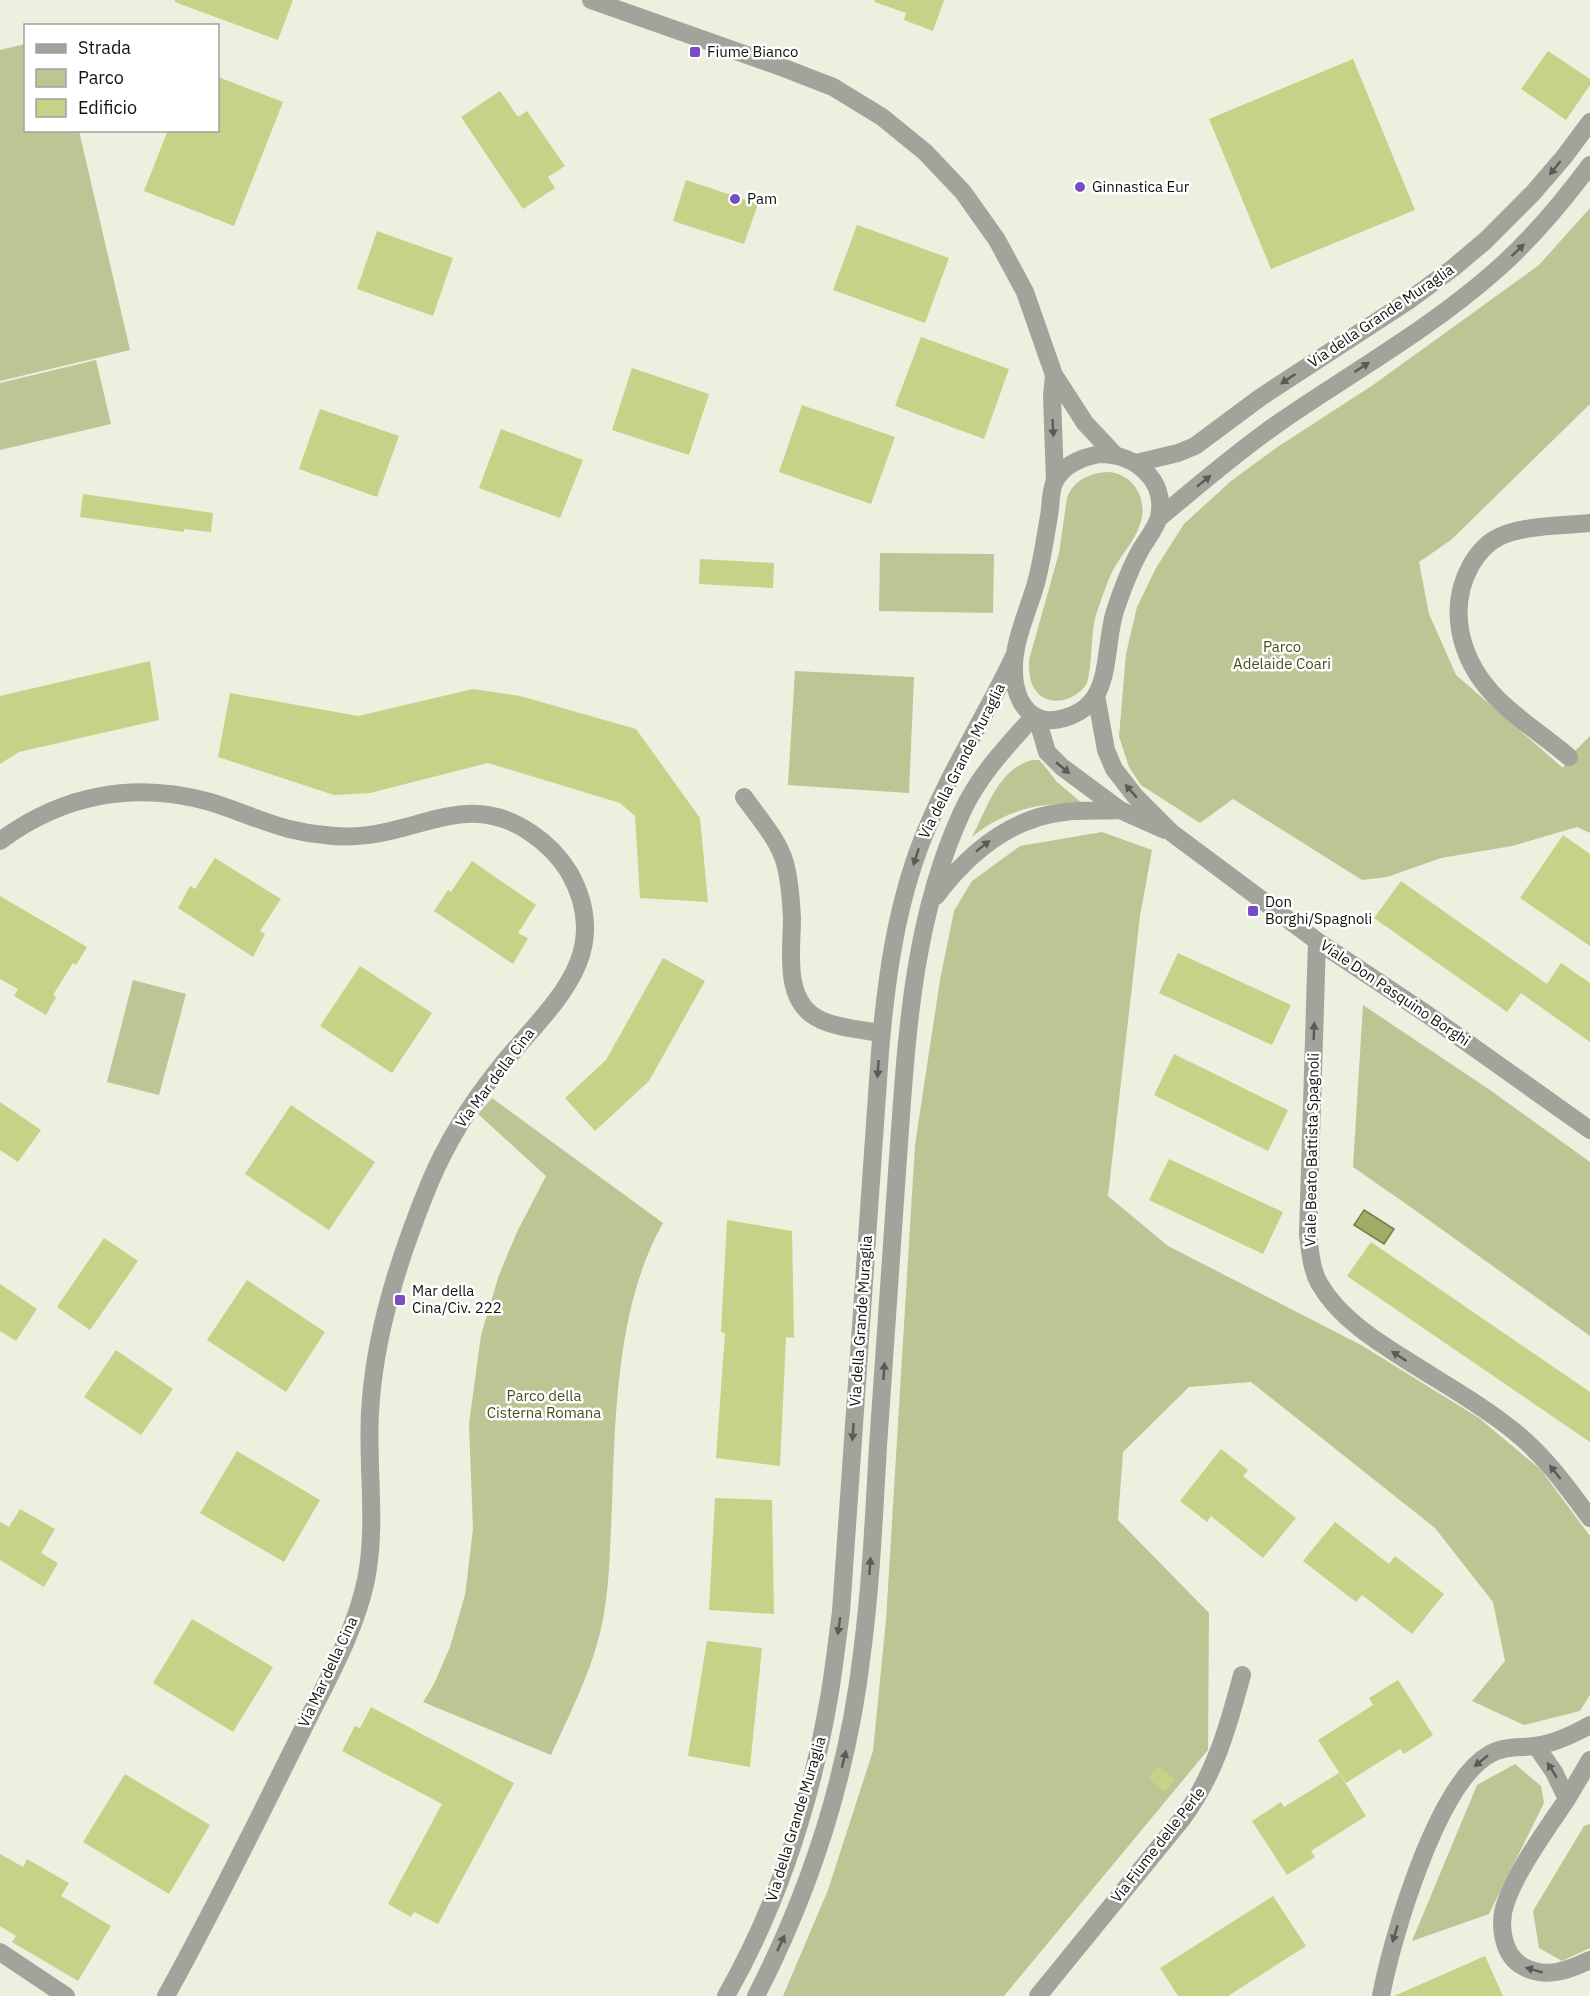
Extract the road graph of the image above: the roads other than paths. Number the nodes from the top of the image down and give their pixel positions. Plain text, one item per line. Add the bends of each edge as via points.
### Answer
1 (591, 0) edge
2 (1590, 122) edge
3 (1590, 165) edge
4 (1054, 375) junction
5 (1115, 454) junction
6 (1136, 463) junction
7 (1054, 482) junction
8 (1159, 518) junction
9 (1590, 523) edge
10 (1015, 654) junction
11 (1096, 695) junction
12 (1035, 717) junction
13 (1569, 757) dead end
14 (744, 797) dead end
15 (1120, 810) junction
16 (1172, 833) junction
17 (0, 841) edge
18 (930, 905) junction
19 (1317, 941) junction
20 (881, 1033) junction
21 (1590, 1130) edge
22 (1590, 1518) edge
23 (1242, 1676) dead end
24 (1590, 1725) edge
25 (1536, 1746) junction
26 (1590, 1760) edge
27 (1567, 1799) junction
28 (0, 1952) edge
29 (1590, 1960) edge
30 (66, 1996) edge
31 (166, 1996) edge
32 (726, 1996) edge
33 (756, 1996) edge
34 (1038, 1996) edge
35 (1381, 1996) edge

1 - 4 street via 833,87 882,117 913,142 963,192 997,240 1025,292
2 -> 6 street, Via della Grande Muraglia via 1517,210 1445,274 1195,446
8 -> 3 street, Via della Grande Muraglia via 1271,428 1478,286 1544,224
4 - 5 street via 1085,423
4 -> 7 street
5 - 6 street
5 - 7 street via 1100,453 1081,459
6 - 8 street via 1151,476 1158,490
7 - 10 street via 1036,581
8 - 11 street via 1131,568 1118,602
9 - 13 street via 1524,530 1486,545 1464,578 1458,604 1463,644 1483,682 1507,707
10 - 12 street, Viale Don Pasquino Borghi via 1017,690 1023,705
10 -> 20 street, Via della Grande Muraglia via 952,773 918,853 891,958
11 - 12 street via 1082,710 1064,718
16 -> 11 street, Viale Don Pasquino Borghi via 1128,788 1110,761
12 -> 15 street, Viale Don Pasquino Borghi via 1051,757
12 - 18 street, Via della Grande Muraglia via 992,764 972,793 945,854
14 - 20 street via 773,837 786,865 792,966 800,1000 819,1019
15 - 16 street, Viale Don Pasquino Borghi
18 -> 15 street via 955,871 999,834 1016,825 1063,812
16 - 19 street, Viale Don Pasquino Borghi
17 - 31 street, Via Mar della Cina via 55,808 125,793 157,792 188,797 288,829 335,836 382,833 455,814 487,813 520,825 554,852 576,886 585,920 586,936 571,981 474,1103 444,1152 418,1211 393,1286 373,1377 369,1550 358,1608 280,1775
33 -> 18 street, Via della Grande Muraglia via 789,1926 819,1847 846,1752 860,1668 904,1070 917,958
19 - 21 street, Viale Don Pasquino Borghi
22 -> 19 street, Viale Beato Battista Spagnoli via 1551,1466 1521,1437 1363,1330 1337,1306 1318,1280 1308,1234
20 -> 32 street, Via della Grande Muraglia via 841,1612 829,1698 816,1762 780,1880
23 - 34 street, Via Fiume delle Perle via 1223,1745 1197,1798
24 - 25 street
27 -> 25 street
25 -> 35 street via 1490,1754 1472,1768 1453,1797 1429,1842 1403,1911
26 - 27 street
29 -> 27 street via 1557,1972 1530,1970 1510,1954 1502,1928 1509,1896
28 - 30 street

